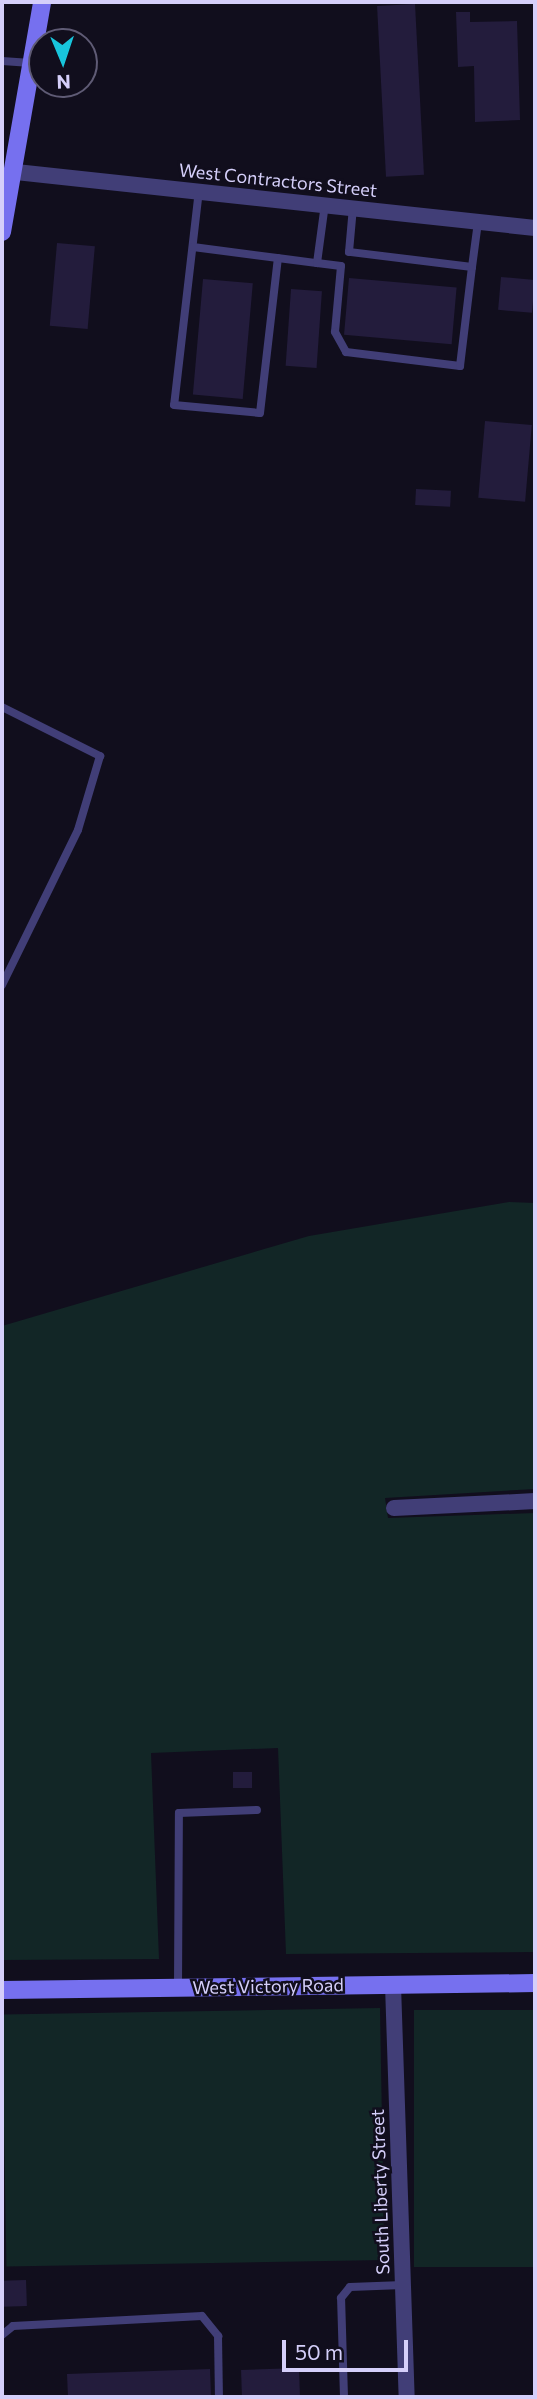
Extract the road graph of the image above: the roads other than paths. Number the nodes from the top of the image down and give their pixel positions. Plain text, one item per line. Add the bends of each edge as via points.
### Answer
1 (42, 2) edge
2 (39, 28) edge
3 (2, 61) edge
4 (28, 63) edge
5 (28, 98) edge
6 (16, 172) junction
7 (200, 190) junction
8 (325, 204) junction
9 (353, 208) junction
10 (478, 221) junction
11 (535, 228) edge
12 (2, 232) edge
13 (193, 247) junction
14 (349, 252) junction
15 (278, 258) junction
16 (317, 263) junction
17 (341, 266) junction
18 (472, 267) junction
19 (2, 707) edge
20 (2, 985) edge
21 (535, 1502) edge
22 (394, 1508) dead end
23 (257, 1810) dead end
24 (535, 1983) edge
25 (393, 1984) junction
26 (178, 1987) junction
27 (2, 1990) edge
28 (403, 2285) junction
29 (2, 2335) edge
30 (219, 2397) edge
31 (344, 2397) edge
32 (407, 2397) edge

1 - 2 main road
3 - 4 lane
5 - 6 main road
6 - 7 street, West Contractors Street
6 - 12 main road
7 - 8 street, West Contractors Street
7 - 13 lane
8 - 9 street, West Contractors Street
8 - 16 lane
9 - 10 street, West Contractors Street
9 - 14 lane
10 - 11 street, West Contractors Street
10 - 18 lane
13 - 15 lane
13 - 15 lane via 174,405 260,413
14 - 17 lane
14 - 18 lane
15 - 16 lane
16 - 17 lane
17 - 18 lane via 335,332 346,352 460,366
19 - 20 lane via 100,756 78,830
21 - 22 street
23 - 26 lane via 179,1813
24 - 25 main road, West Victory Road
25 - 26 main road, West Victory Road
25 - 28 street, South Liberty Street
26 - 27 main road, West Victory Road
28 - 31 lane via 349,2287 341,2298
28 - 32 street, South Liberty Street
29 - 30 lane via 13,2326 202,2316 218,2336

